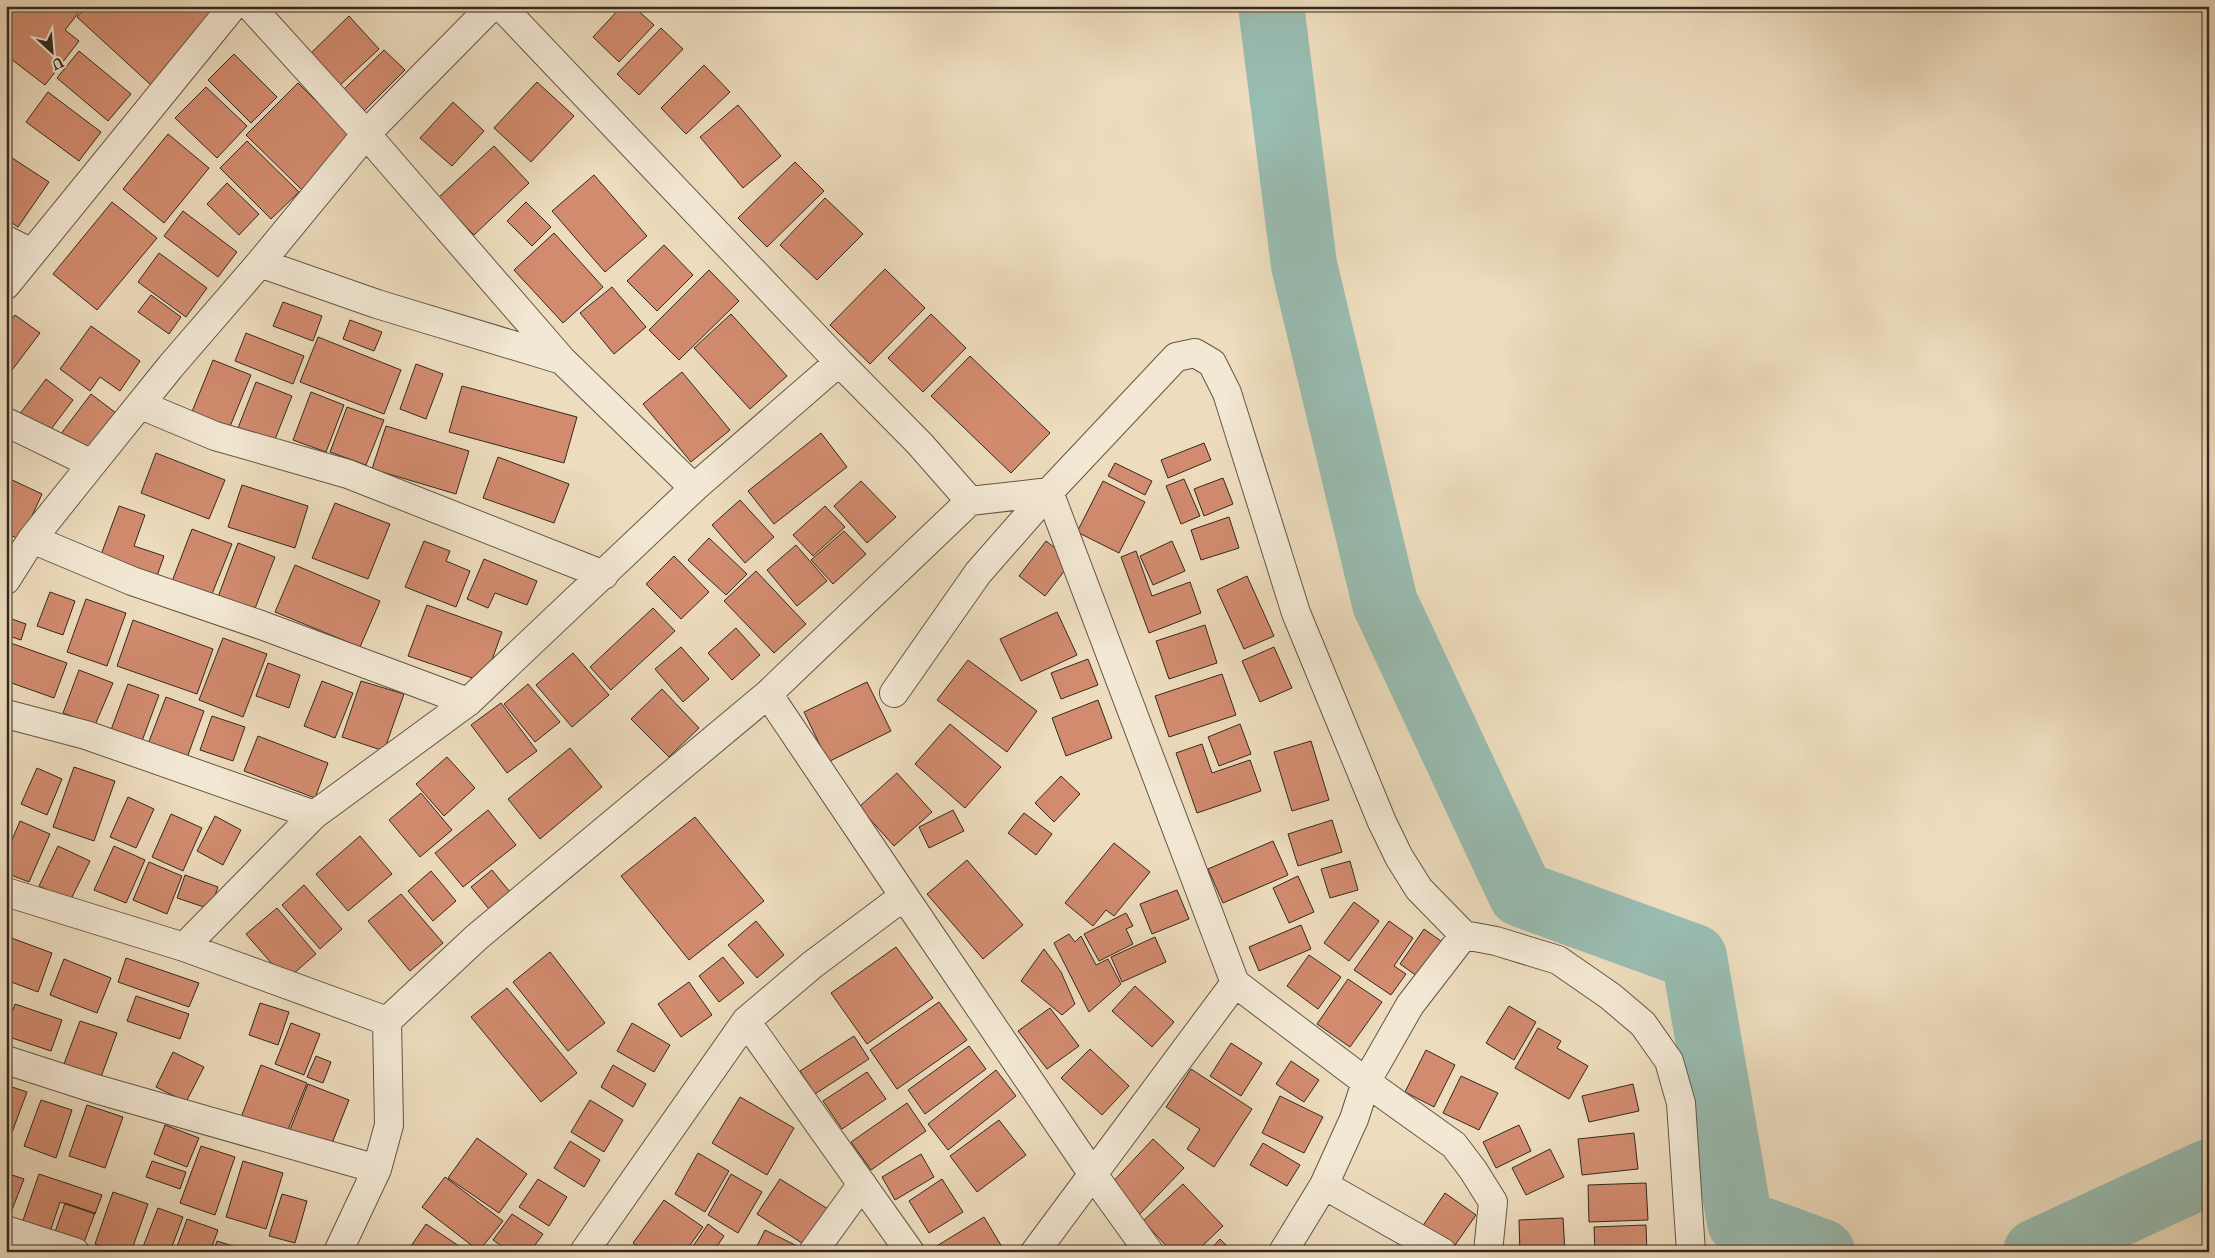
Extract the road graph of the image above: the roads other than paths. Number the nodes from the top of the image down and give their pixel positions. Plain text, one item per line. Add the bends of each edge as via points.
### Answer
1 (233, 6) edge
2 (250, 6) edge
3 (492, 6) edge
4 (501, 6) edge
5 (366, 134) junction
6 (6, 240) edge
7 (32, 253) junction
8 (260, 263) junction
9 (6, 285) edge
10 (562, 360) junction
11 (839, 362) junction
12 (141, 405) junction
13 (6, 422) edge
14 (92, 464) junction
15 (694, 488) junction
16 (1049, 492) junction
17 (970, 501) junction
18 (32, 539) junction
19 (604, 574) junction
20 (6, 580) edge
21 (894, 693) dead end
22 (768, 694) junction
23 (468, 702) junction
24 (6, 714) edge
25 (314, 815) junction
26 (6, 892) edge
27 (904, 896) junction
28 (1464, 935) junction
29 (184, 947) junction
30 (1235, 982) junction
31 (746, 1020) junction
32 (388, 1021) junction
33 (6, 1060) edge
34 (1366, 1082) junction
35 (378, 1168) junction
36 (1092, 1173) junction
37 (862, 1184) junction
38 (1324, 1185) junction
39 (6, 1230) edge
40 (76, 1252) edge
41 (338, 1252) edge
42 (584, 1252) edge
43 (813, 1252) edge
44 (910, 1252) edge
45 (1035, 1252) edge
46 (1149, 1252) edge
47 (1283, 1252) edge
48 (1442, 1252) edge
49 (1488, 1252) edge
50 (1691, 1252) edge

1 - 7 street
2 - 5 street
3 - 5 street
4 - 11 street
5 - 8 street
5 - 10 street
6 - 7 street
7 - 9 street
8 - 10 street via 377,304
8 - 12 street
10 - 15 street
11 - 15 street
11 - 17 street via 920,444
12 - 14 street
12 - 19 street via 215,436 348,474
13 - 14 street
14 - 18 street
15 - 19 street
16 - 17 street
16 - 21 street via 978,573
16 - 28 street via 1176,357 1195,353 1212,363 1242,436 1256,493 1296,614 1382,822 1419,889
16 - 30 street
17 - 22 street
18 - 20 street
18 - 23 street via 132,581
19 - 23 street
22 - 27 street
22 - 32 street via 477,937
23 - 25 street
24 - 25 street via 86,734
25 - 29 street
26 - 29 street
27 - 31 street via 812,965
27 - 36 street
28 - 34 street via 1410,1005
28 - 50 street via 1558,960 1610,996 1643,1024 1669,1061 1681,1103
29 - 32 street
30 - 34 street
30 - 36 street
31 - 37 street
31 - 42 street
32 - 35 street via 389,1125
33 - 35 street via 96,1089
34 - 38 street via 1354,1119
34 - 49 street via 1454,1145 1474,1170 1493,1202
35 - 41 street
36 - 45 street
36 - 46 street
37 - 43 street
37 - 44 street
38 - 47 street
38 - 48 street
39 - 40 street

